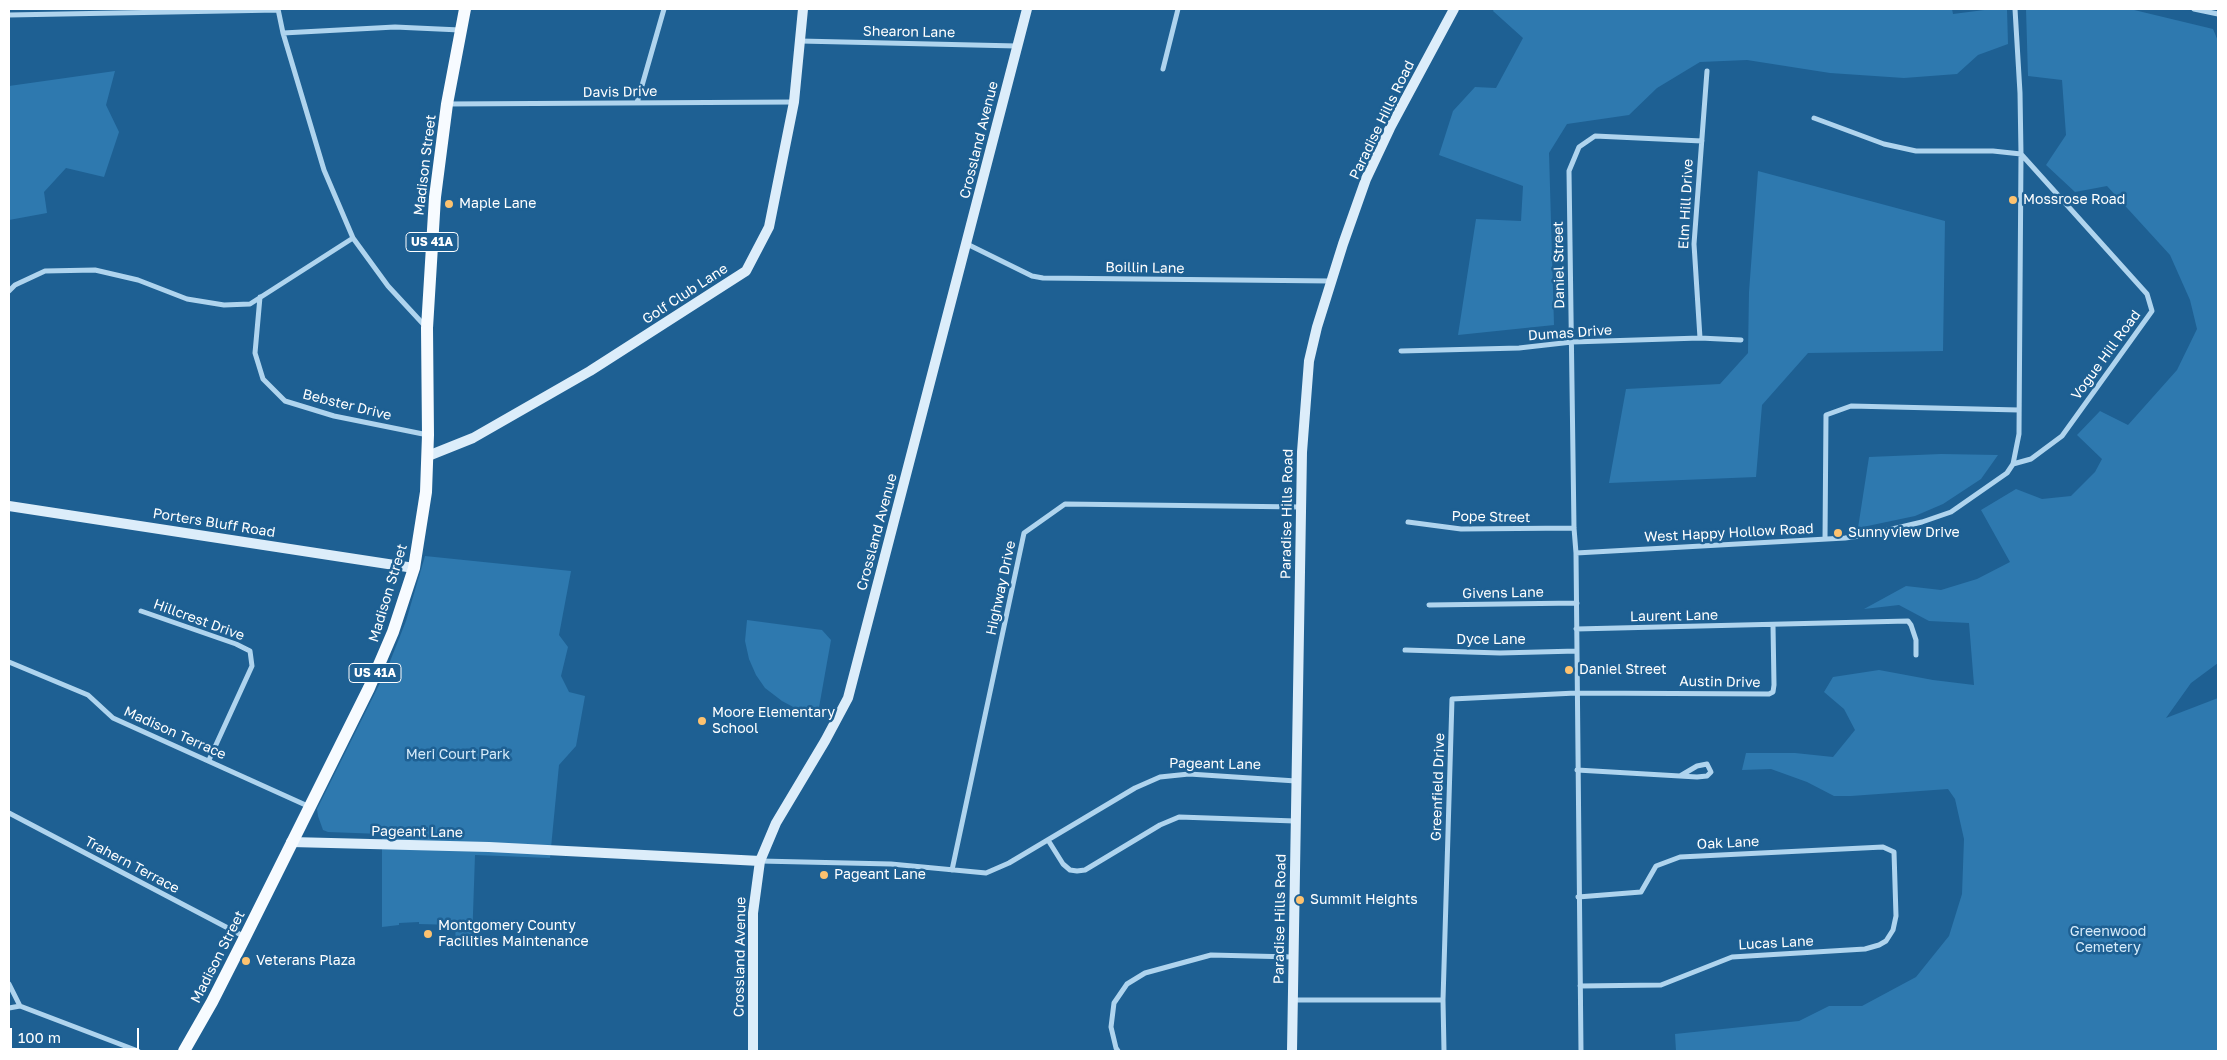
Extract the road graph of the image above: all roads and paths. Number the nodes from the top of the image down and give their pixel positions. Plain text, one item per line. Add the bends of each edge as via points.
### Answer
1 (278, 9) edge
2 (465, 9) edge
3 (664, 9) edge
4 (803, 9) edge
5 (1027, 9) edge
6 (1178, 9) edge
7 (1454, 9) edge
8 (2015, 9) edge
9 (2194, 9) edge
10 (112, 11) edge
11 (2218, 14) edge
12 (9, 15) edge
13 (460, 30) junction
14 (283, 33) junction
15 (800, 41) junction
16 (1017, 46) junction
17 (1163, 70) dead end
18 (1707, 70) dead end
19 (638, 102) junction
20 (794, 102) junction
21 (447, 104) junction
22 (1814, 118) dead end
23 (1702, 141) junction
24 (2021, 154) junction
25 (353, 238) junction
26 (966, 244) junction
27 (1331, 282) junction
28 (9, 291) edge
29 (260, 298) junction
30 (427, 328) junction
31 (1700, 338) junction
32 (1742, 340) dead end
33 (1572, 342) junction
34 (1401, 351) dead end
35 (2019, 410) junction
36 (428, 435) junction
37 (428, 456) junction
38 (2013, 464) junction
39 (9, 506) edge
40 (1301, 507) junction
41 (1408, 522) dead end
42 (1574, 528) junction
43 (1825, 539) junction
44 (1576, 553) junction
45 (414, 568) junction
46 (1577, 603) junction
47 (1429, 604) dead end
48 (141, 611) dead end
49 (1772, 625) junction
50 (1576, 629) junction
51 (1405, 650) dead end
52 (1577, 651) junction
53 (1916, 655) dead end
54 (9, 662) edge
55 (1576, 693) junction
56 (209, 760) junction
57 (1577, 770) junction
58 (1680, 776) junction
59 (1296, 781) junction
60 (310, 807) junction
61 (9, 813) edge
62 (1295, 821) junction
63 (1048, 840) junction
64 (291, 842) junction
65 (1894, 852) joint
66 (760, 861) junction
67 (952, 870) junction
68 (1578, 898) junction
69 (245, 938) junction
70 (1293, 957) junction
71 (9, 984) edge
72 (1580, 986) junction
73 (1292, 1000) junction
74 (1443, 1000) junction
75 (20, 1006) junction
76 (9, 1008) edge
77 (138, 1051) edge
78 (184, 1051) edge
79 (754, 1051) edge
80 (1118, 1051) edge
81 (1292, 1051) edge
82 (1444, 1051) edge
83 (1581, 1051) edge

1 - 10 street
1 - 14 street
2 - 13 main road, Madison Street / US 41A
3 - 19 street
4 - 15 street, Golf Club Lane
5 - 16 street, Crossland Avenue
6 - 17 street
7 - 27 street, Paradise Hills Road via 1375,159
8 - 24 street
9 - 11 street
10 - 12 street
13 - 14 street via 395,27
13 - 21 main road, Madison Street / US 41A
14 - 25 street via 324,170
15 - 16 street, Shearon Lane
15 - 20 street, Golf Club Lane
16 - 26 street, Crossland Avenue
18 - 23 street, Elm Hill Drive
19 - 20 street, Davis Drive
19 - 21 street, Davis Drive
20 - 37 street, Golf Club Lane via 769,227 746,271 584,375 473,438
21 - 30 main road, Madison Street / US 41A via 435,197
22 - 24 street via 1884,144 1916,151
23 - 31 street, Elm Hill Drive via 1694,244
23 - 33 street, Daniel Street via 1595,136 1579,147 1569,172
24 - 35 street
24 - 38 street, Vogue Hill Road via 2147,294 2152,311 2062,436 2031,459
25 - 29 street
25 - 30 street via 388,286
26 - 27 street, Boillin Lane via 1032,276 1043,278
26 - 66 street, Crossland Avenue via 848,698 776,823
27 - 40 street, Paradise Hills Road via 1309,361 1304,404
28 - 29 street via 45,271 95,270 138,280 187,299 224,305 250,304
29 - 36 street, Bebster Drive via 255,353 263,379 284,401 334,416
30 - 36 main road, Madison Street / US 41A
31 - 32 street, Dumas Drive
31 - 33 street, Dumas Drive
33 - 34 street, Dumas Drive via 1519,348
33 - 42 street, Daniel Street
35 - 38 street via 2019,434
35 - 43 street via 1851,406 1826,415
36 - 37 main road, Madison Street / US 41A
37 - 45 main road, Madison Street / US 41A via 426,498
38 - 43 street, West Happy Hollow Road via 2007,473 1981,492 1939,516 1882,532
39 - 45 street, Porters Bluff Road
40 - 59 street, Paradise Hills Road
40 - 67 street, Highway Drive via 1065,504 1024,533
41 - 42 street, Pope Street via 1461,529
42 - 44 street, Daniel Street
43 - 44 street, West Happy Hollow Road
44 - 46 street, Daniel Street
45 - 60 main road, Madison Street / US 41A via 394,632
46 - 47 street, Givens Lane
46 - 50 street, Daniel Street
48 - 56 street, Hillcrest Drive via 250,651 252,666
49 - 50 street, Laurent Lane
49 - 53 street, Laurent Lane via 1908,621 1916,640
49 - 55 street, Austin Drive via 1773,692
50 - 52 street, Daniel Street
51 - 52 street, Dyce Lane
52 - 55 street, Daniel Street
54 - 56 street, Madison Terrace via 88,695 113,718
55 - 57 street, Daniel Street
55 - 74 street, Greenfield Drive via 1452,699
56 - 60 street, Madison Terrace
57 - 58 street
57 - 68 street, Daniel Street
58 - 58 street via 1707,776 1711,772 1707,764 1696,766
59 - 62 street, Paradise Hills Road
59 - 63 street, Pageant Lane via 1189,774 1160,777 1135,788
60 - 64 main road, Madison Street / US 41A
61 - 69 street, Trahern Terrace
62 - 63 street via 1179,817 1085,870 1076,871 1063,864
62 - 70 street, Paradise Hills Road
63 - 67 street, Pageant Lane via 986,873
64 - 66 street, Pageant Lane via 489,846
64 - 69 main road, Madison Street / US 41A
65 - 68 street, Oak Lane via 1884,847 1680,857 1656,866 1641,892
65 - 72 street, Lucas Lane via 1896,916 1893,930 1886,941 1879,944 1865,949 1732,956 1661,984
66 - 67 street, Pageant Lane via 891,864
66 - 79 street, Crossland Avenue via 753,913
68 - 72 street, Daniel Street
69 - 78 main road, Madison Street / US 41A
70 - 73 street, Paradise Hills Road
70 - 80 street via 1212,955 1145,972 1127,984 1114,1003 1112,1027
71 - 75 street
72 - 83 street, Daniel Street
73 - 74 street
73 - 81 street, Paradise Hills Road
74 - 82 street, Greenfield Drive
75 - 76 street
75 - 77 street

